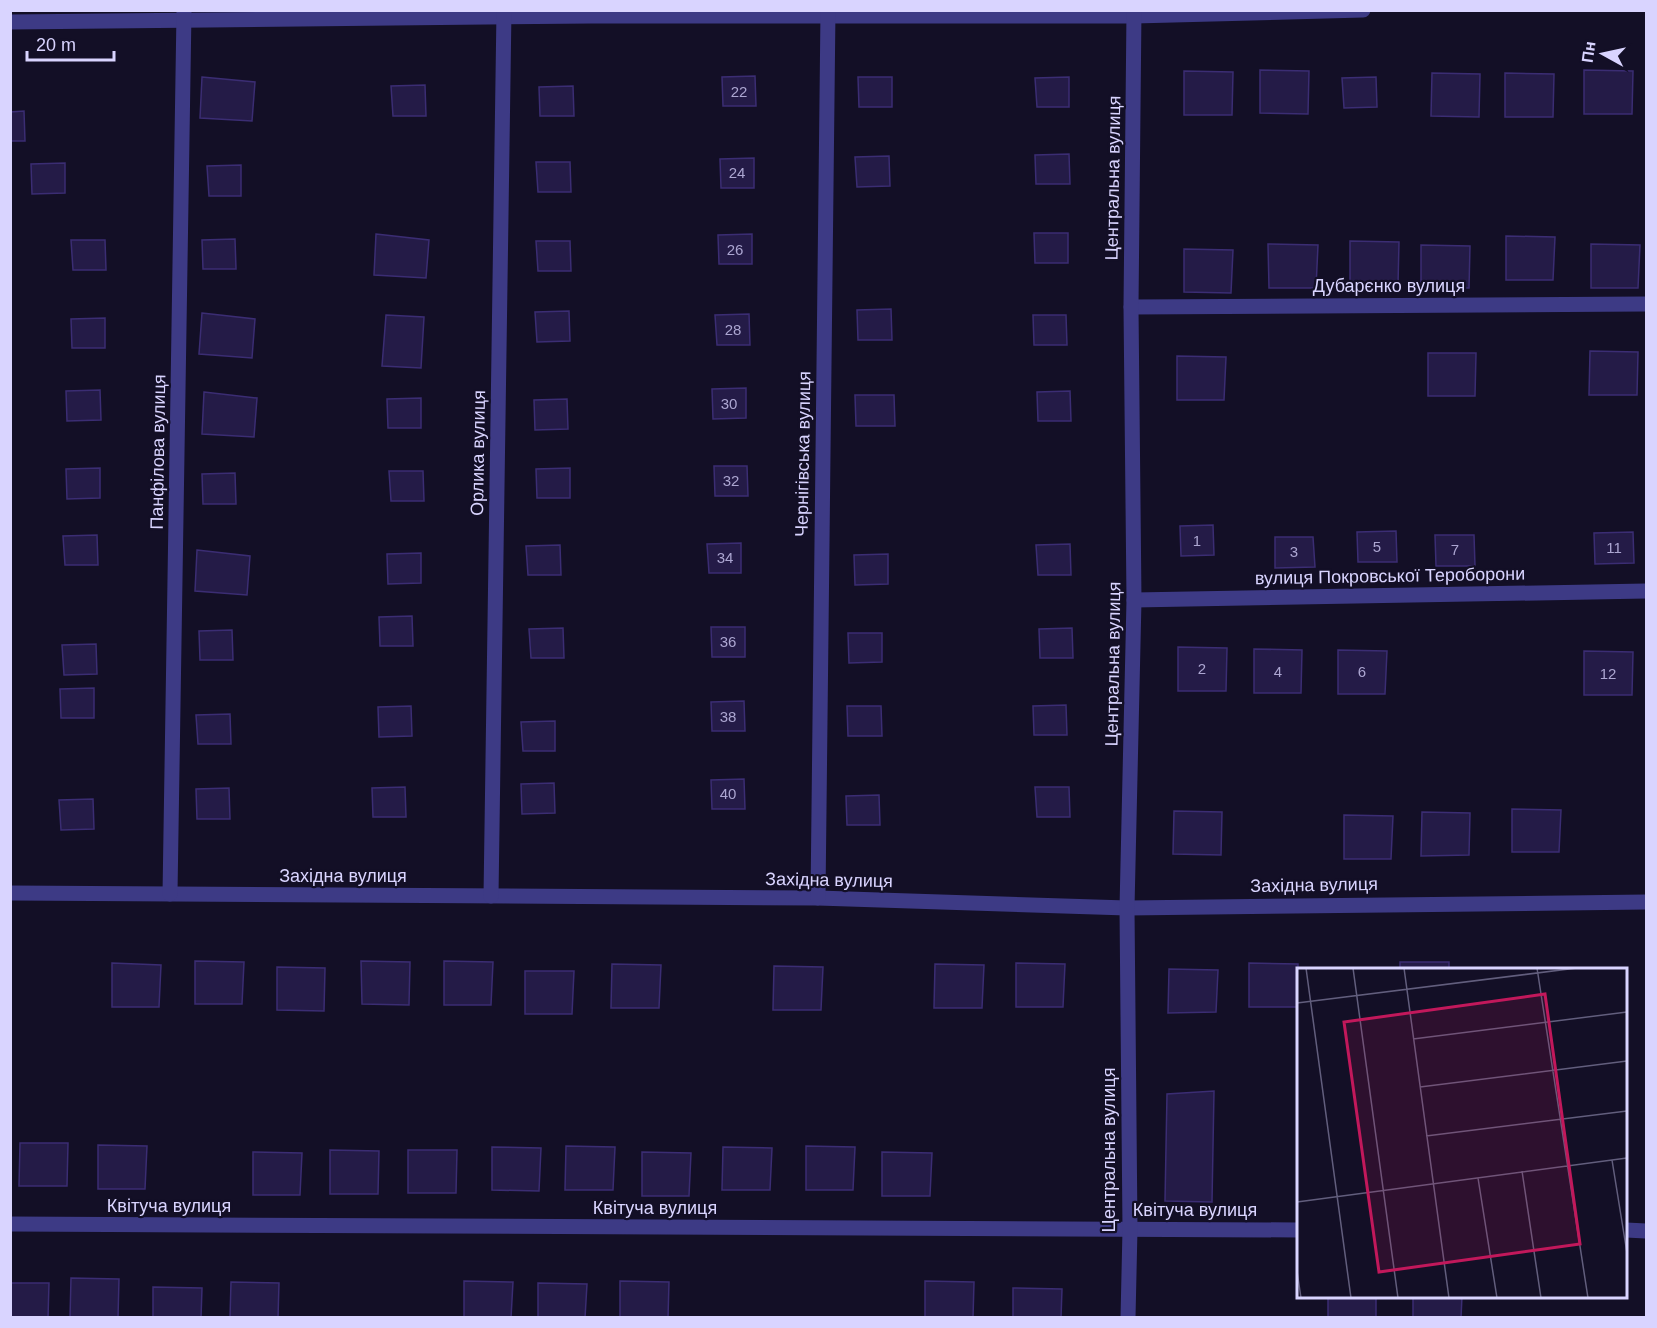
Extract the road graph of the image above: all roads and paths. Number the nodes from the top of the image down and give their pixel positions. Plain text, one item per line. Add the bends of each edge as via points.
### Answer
1 (1363, 10) edge
2 (828, 13) edge
3 (504, 14) edge
4 (1134, 14) edge
5 (184, 16) edge
6 (10, 22) edge
7 (1647, 304) edge
8 (1131, 307) junction
9 (1647, 591) edge
10 (1134, 600) junction
11 (10, 893) edge
12 (170, 894) junction
13 (491, 896) junction
14 (818, 898) junction
15 (1647, 902) edge
16 (1126, 908) junction
17 (10, 1224) edge
18 (1130, 1229) junction
19 (1297, 1230) edge
20 (1627, 1230) edge
21 (1647, 1231) edge
22 (1128, 1317) edge

1 - 4 street
2 - 3 street
2 - 4 street
2 - 14 street, Чернігівська вулиця
3 - 5 street
3 - 13 street, Орлика вулиця
4 - 8 street, Центральна вулиця
5 - 6 street
5 - 12 street, Панфілова вулиця
7 - 8 street, Дубарєнко вулиця
8 - 10 street, Центральна вулиця
9 - 10 street, вулиця Покровської Тероборони
10 - 16 street, Центральна вулиця
11 - 12 street, Західна вулиця
12 - 13 street, Західна вулиця
13 - 14 street, Західна вулиця
14 - 16 street, Західна вулиця
15 - 16 street, Західна вулиця
16 - 18 street, Центральна вулиця
17 - 18 street, Квітуча вулиця
18 - 19 street, Квітуча вулиця
18 - 22 street, Центральна вулиця
20 - 21 street

